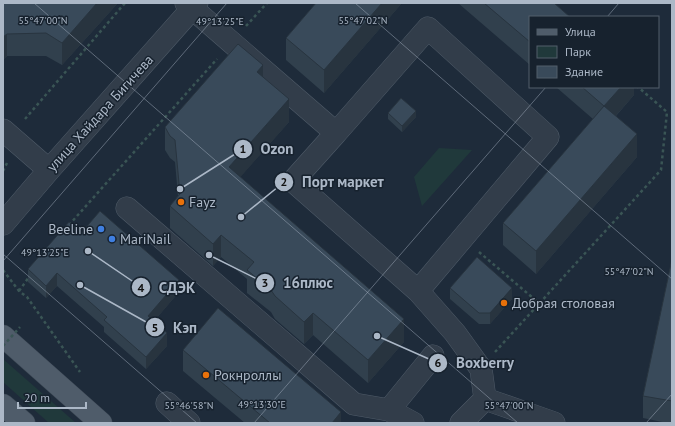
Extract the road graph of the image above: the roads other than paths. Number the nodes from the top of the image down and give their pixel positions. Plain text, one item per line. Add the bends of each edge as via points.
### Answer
1 (192, 5) edge
2 (336, 133) junction
3 (9, 135) edge
4 (49, 170) junction
5 (127, 208) dead end
6 (3, 224) edge
7 (418, 291) junction
8 (11, 331) edge
9 (433, 356) dead end
10 (485, 399) junction
11 (168, 403) dead end
12 (3, 404) edge
13 (389, 410) junction
14 (24, 423) edge
15 (101, 423) edge
16 (189, 423) edge
17 (413, 423) edge
18 (461, 423) edge
19 (554, 423) edge

1 - 2 street via 231,43
1 - 4 street, улица Хайдара Бигичева
2 - 7 street via 293,181
2 - 7 street via 428,28 548,136
3 - 4 street
4 - 6 street, улица Хайдара Бигичева
5 - 13 street via 354,404
7 - 10 street via 481,369
8 - 15 main road
9 - 13 street
10 - 18 street
10 - 19 street
11 - 16 street
12 - 14 main road
13 - 17 street

